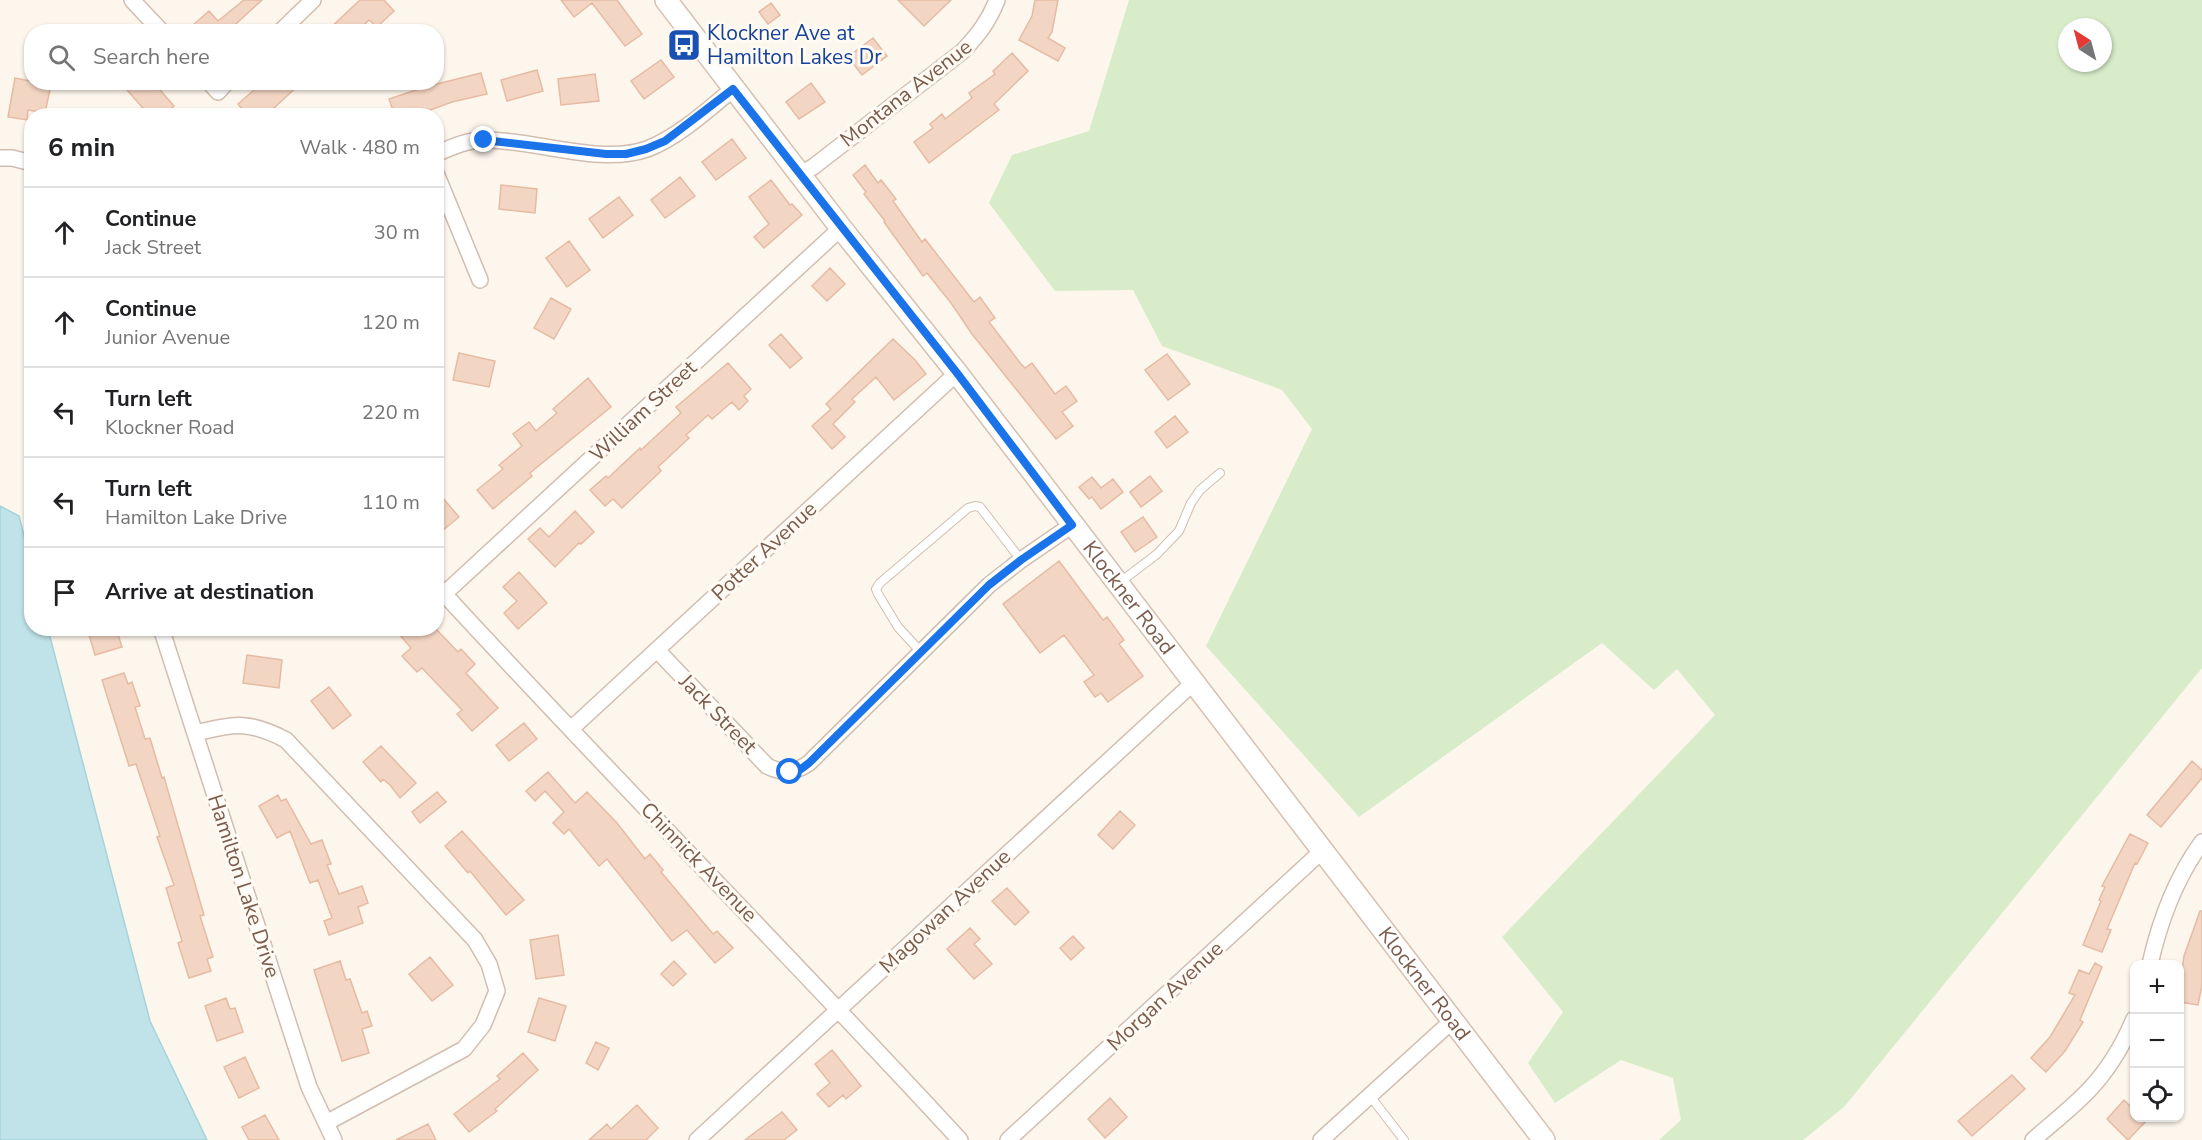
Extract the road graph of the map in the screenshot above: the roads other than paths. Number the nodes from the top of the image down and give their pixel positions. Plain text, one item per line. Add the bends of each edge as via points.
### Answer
1 (132, 0) edge
2 (314, 0) edge
3 (666, 0) edge
4 (997, 0) edge
5 (154, 24) edge
6 (288, 24) edge
7 (733, 89) junction
8 (444, 150) edge
9 (0, 158) edge
10 (24, 161) edge
11 (800, 174) junction
12 (444, 192) edge
13 (841, 228) junction
14 (480, 280) dead end
15 (957, 373) junction
16 (1220, 473) dead end
17 (1072, 525) junction
18 (1021, 560) junction
19 (1118, 584) junction
20 (444, 586) edge
21 (444, 594) edge
22 (164, 636) edge
23 (657, 650) junction
24 (921, 652) junction
25 (1193, 683) junction
26 (571, 729) junction
27 (195, 733) junction
28 (2202, 842) edge
29 (1322, 851) junction
30 (2151, 960) edge
31 (839, 1009) junction
32 (1452, 1021) junction
33 (2130, 1028) edge
34 (1370, 1096) junction
35 (326, 1123) junction
36 (334, 1140) edge
37 (698, 1140) edge
38 (960, 1140) edge
39 (1008, 1140) edge
40 (1321, 1140) edge
41 (1404, 1140) edge
42 (1544, 1140) edge
43 (2033, 1140) edge

1 - 5 street
2 - 6 street
3 - 7 main road, Klockner Road
4 - 11 street, Montana Avenue via 978,36 963,51
7 - 8 street via 665,141 626,154 484,140
7 - 11 main road, Klockner Road
9 - 10 street
11 - 13 main road, Klockner Road
12 - 14 street
13 - 15 main road, Klockner Road
13 - 20 street, William Street
15 - 17 main road, Klockner Road
15 - 23 street, Potter Avenue
16 - 19 lane via 1200,490 1179,531
17 - 18 street, Jack Street
17 - 19 main road, Klockner Road
18 - 24 street, Jack Street via 989,585
18 - 24 lane via 980,507 968,507 880,583 878,594 898,627
19 - 25 main road, Klockner Road
21 - 26 street, Chinnick Avenue
22 - 27 street, Hamilton Lake Drive
23 - 24 street, Jack Street via 768,766 790,772 801,769
23 - 26 street, Potter Avenue
25 - 29 main road, Klockner Road
25 - 31 street, Magowan Avenue
26 - 31 street, Chinnick Avenue
27 - 35 street, Hamilton Lake Drive via 309,1087
27 - 35 street via 235,725 264,729 286,740 475,940 489,964 497,991 483,1025 464,1049
28 - 30 street via 2168,902
29 - 32 main road, Klockner Road
29 - 39 street, Morgan Avenue
31 - 37 street, Magowan Avenue
31 - 38 street, Chinnick Avenue
32 - 34 street
32 - 42 main road, Klockner Road
33 - 43 street via 2109,1066 2089,1090
34 - 40 street
34 - 41 lane
35 - 36 street, Hamilton Lake Drive

